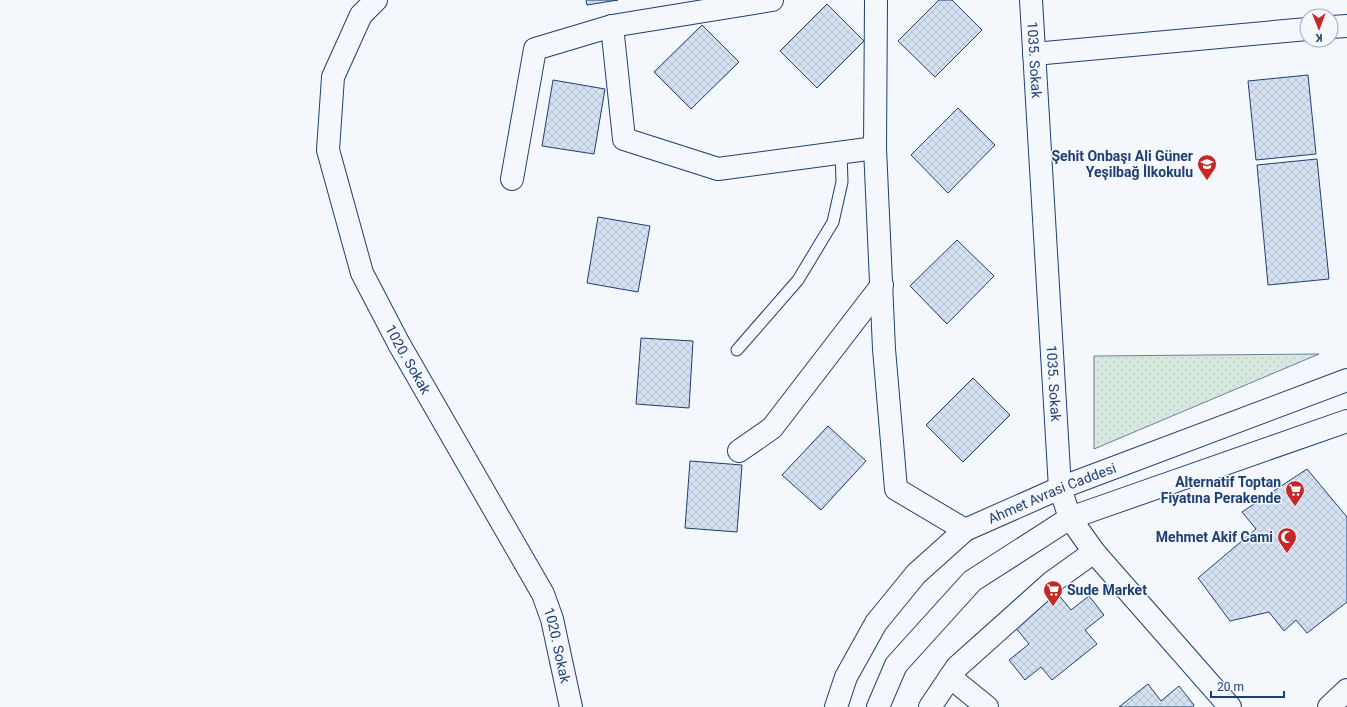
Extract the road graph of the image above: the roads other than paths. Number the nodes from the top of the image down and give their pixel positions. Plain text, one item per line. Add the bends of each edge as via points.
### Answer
1 (376, 0) edge
2 (772, 0) edge
3 (876, 0) edge
4 (1031, 0) edge
5 (612, 26) junction
6 (1299, 31) edge
7 (1034, 54) junction
8 (875, 148) junction
9 (841, 152) junction
10 (512, 179) dead end
11 (882, 285) junction
12 (737, 350) dead end
13 (1347, 380) edge
14 (1347, 421) edge
15 (740, 451) dead end
16 (1060, 488) junction
17 (1070, 518) junction
18 (964, 530) junction
19 (1094, 552) junction
20 (950, 677) junction
21 (1347, 690) edge
22 (571, 707) edge
23 (836, 707) edge
24 (878, 707) edge
25 (930, 707) edge
26 (987, 707) edge
27 (1230, 707) edge
28 (1328, 707) edge

1 - 22 street, 1020. Sokak via 361,15 333,78 328,150 362,273 399,344 543,594 552,619
2 - 5 street
3 - 8 street
4 - 7 street, 1035. Sokak
5 - 9 street via 624,138 718,169
5 - 10 street via 535,49
6 - 7 street
7 - 16 street, 1035. Sokak
8 - 9 street
8 - 11 street
9 - 12 lane via 842,182 833,222 798,280
11 - 15 street via 772,428
11 - 18 street via 884,349 896,488
13 - 16 street, Ahmet Avrasi Caddesi
14 - 17 street, Ahmet Avrasi Caddesi
16 - 17 street, 1035. Sokak
16 - 18 street, Ahmet Avrasi Caddesi
17 - 19 street, 1035. Sokak
17 - 24 street, Ahmet Avrasi Caddesi via 972,581 896,665
18 - 23 street, Ahmet Avrasi Caddesi via 916,574 876,623 846,677
19 - 20 street via 1052,582 957,667
19 - 27 street, 1035. Sokak
20 - 25 street
20 - 26 street
21 - 28 street

